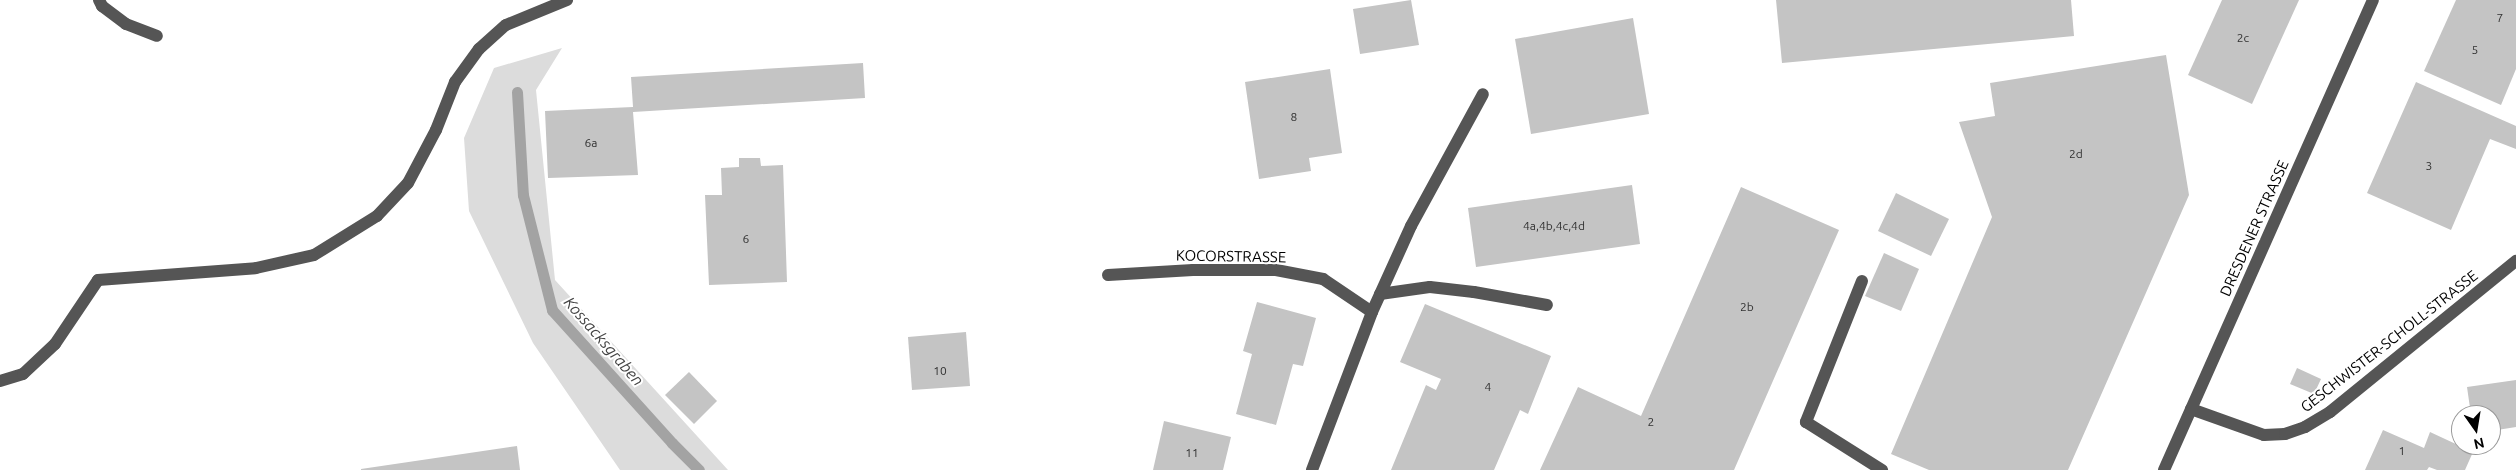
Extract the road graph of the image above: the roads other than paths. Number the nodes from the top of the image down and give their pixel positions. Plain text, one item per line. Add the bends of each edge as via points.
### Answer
1 (100, 0) edge
2 (567, 0) edge
3 (2373, 0) edge
4 (157, 36) dead end
5 (1483, 94) dead end
6 (2516, 261) edge
7 (1108, 275) dead end
8 (1862, 281) dead end
9 (1380, 294) junction
10 (1547, 305) dead end
11 (1372, 312) junction
12 (0, 381) edge
13 (2192, 409) junction
14 (1312, 470) edge
15 (1882, 470) edge
16 (2164, 470) edge

1 - 4 street via 102,6 126,24
2 - 12 street via 506,25 479,49 455,82 436,130 408,183 377,216 314,255 256,268 98,280 55,344 23,374
3 - 13 street, DRESDENER STRASSE
5 - 9 street via 1411,226
6 - 13 street, GESCHWISTER-SCHOLL-STRASSE via 2330,412 2305,427 2286,434 2264,435
7 - 11 street, KOCORSTRASSE via 1276,270 1323,278
8 - 15 street via 1806,422
9 - 10 street via 1430,287
9 - 11 street
11 - 14 street
13 - 16 street, DRESDENER STRASSE

